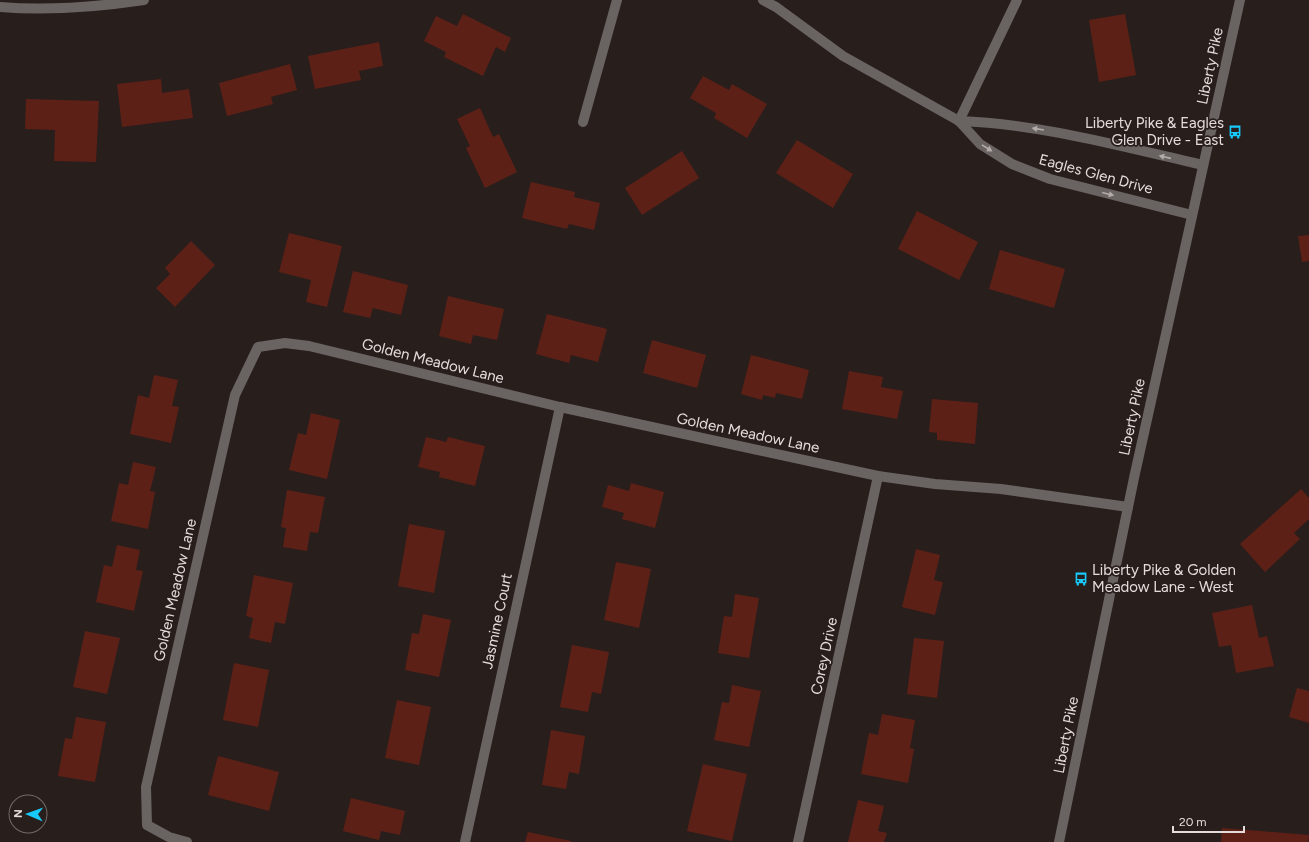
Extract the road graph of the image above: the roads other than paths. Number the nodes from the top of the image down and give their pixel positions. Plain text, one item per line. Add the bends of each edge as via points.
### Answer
1 (144, 0) edge
2 (617, 0) edge
3 (763, 0) edge
4 (1017, 0) edge
5 (1240, 0) edge
6 (0, 7) edge
7 (959, 121) junction
8 (583, 122) dead end
9 (1203, 165) junction
10 (1192, 215) junction
11 (560, 407) junction
12 (878, 476) junction
13 (1128, 507) junction
14 (186, 842) edge
15 (464, 842) edge
16 (798, 842) edge
17 (1059, 842) edge

1 - 6 street via 105,6
2 - 8 street
3 - 7 street, Eagles Glen Drive via 843,56
4 - 7 street
5 - 9 street, Liberty Pike
9 -> 7 street, Eagles Glen Drive via 1067,134 992,122
7 -> 10 street, Eagles Glen Drive via 980,144 1012,164 1050,179
9 - 10 street, Liberty Pike
10 - 13 street, Liberty Pike
11 - 12 street, Golden Meadow Lane
11 - 14 street, Golden Meadow Lane via 309,346 285,343 258,347 235,395 146,787 147,825 169,837
11 - 15 street, Jasmine Court
12 - 13 street, Golden Meadow Lane via 1001,489
12 - 16 street, Corey Drive
13 - 17 street, Liberty Pike

